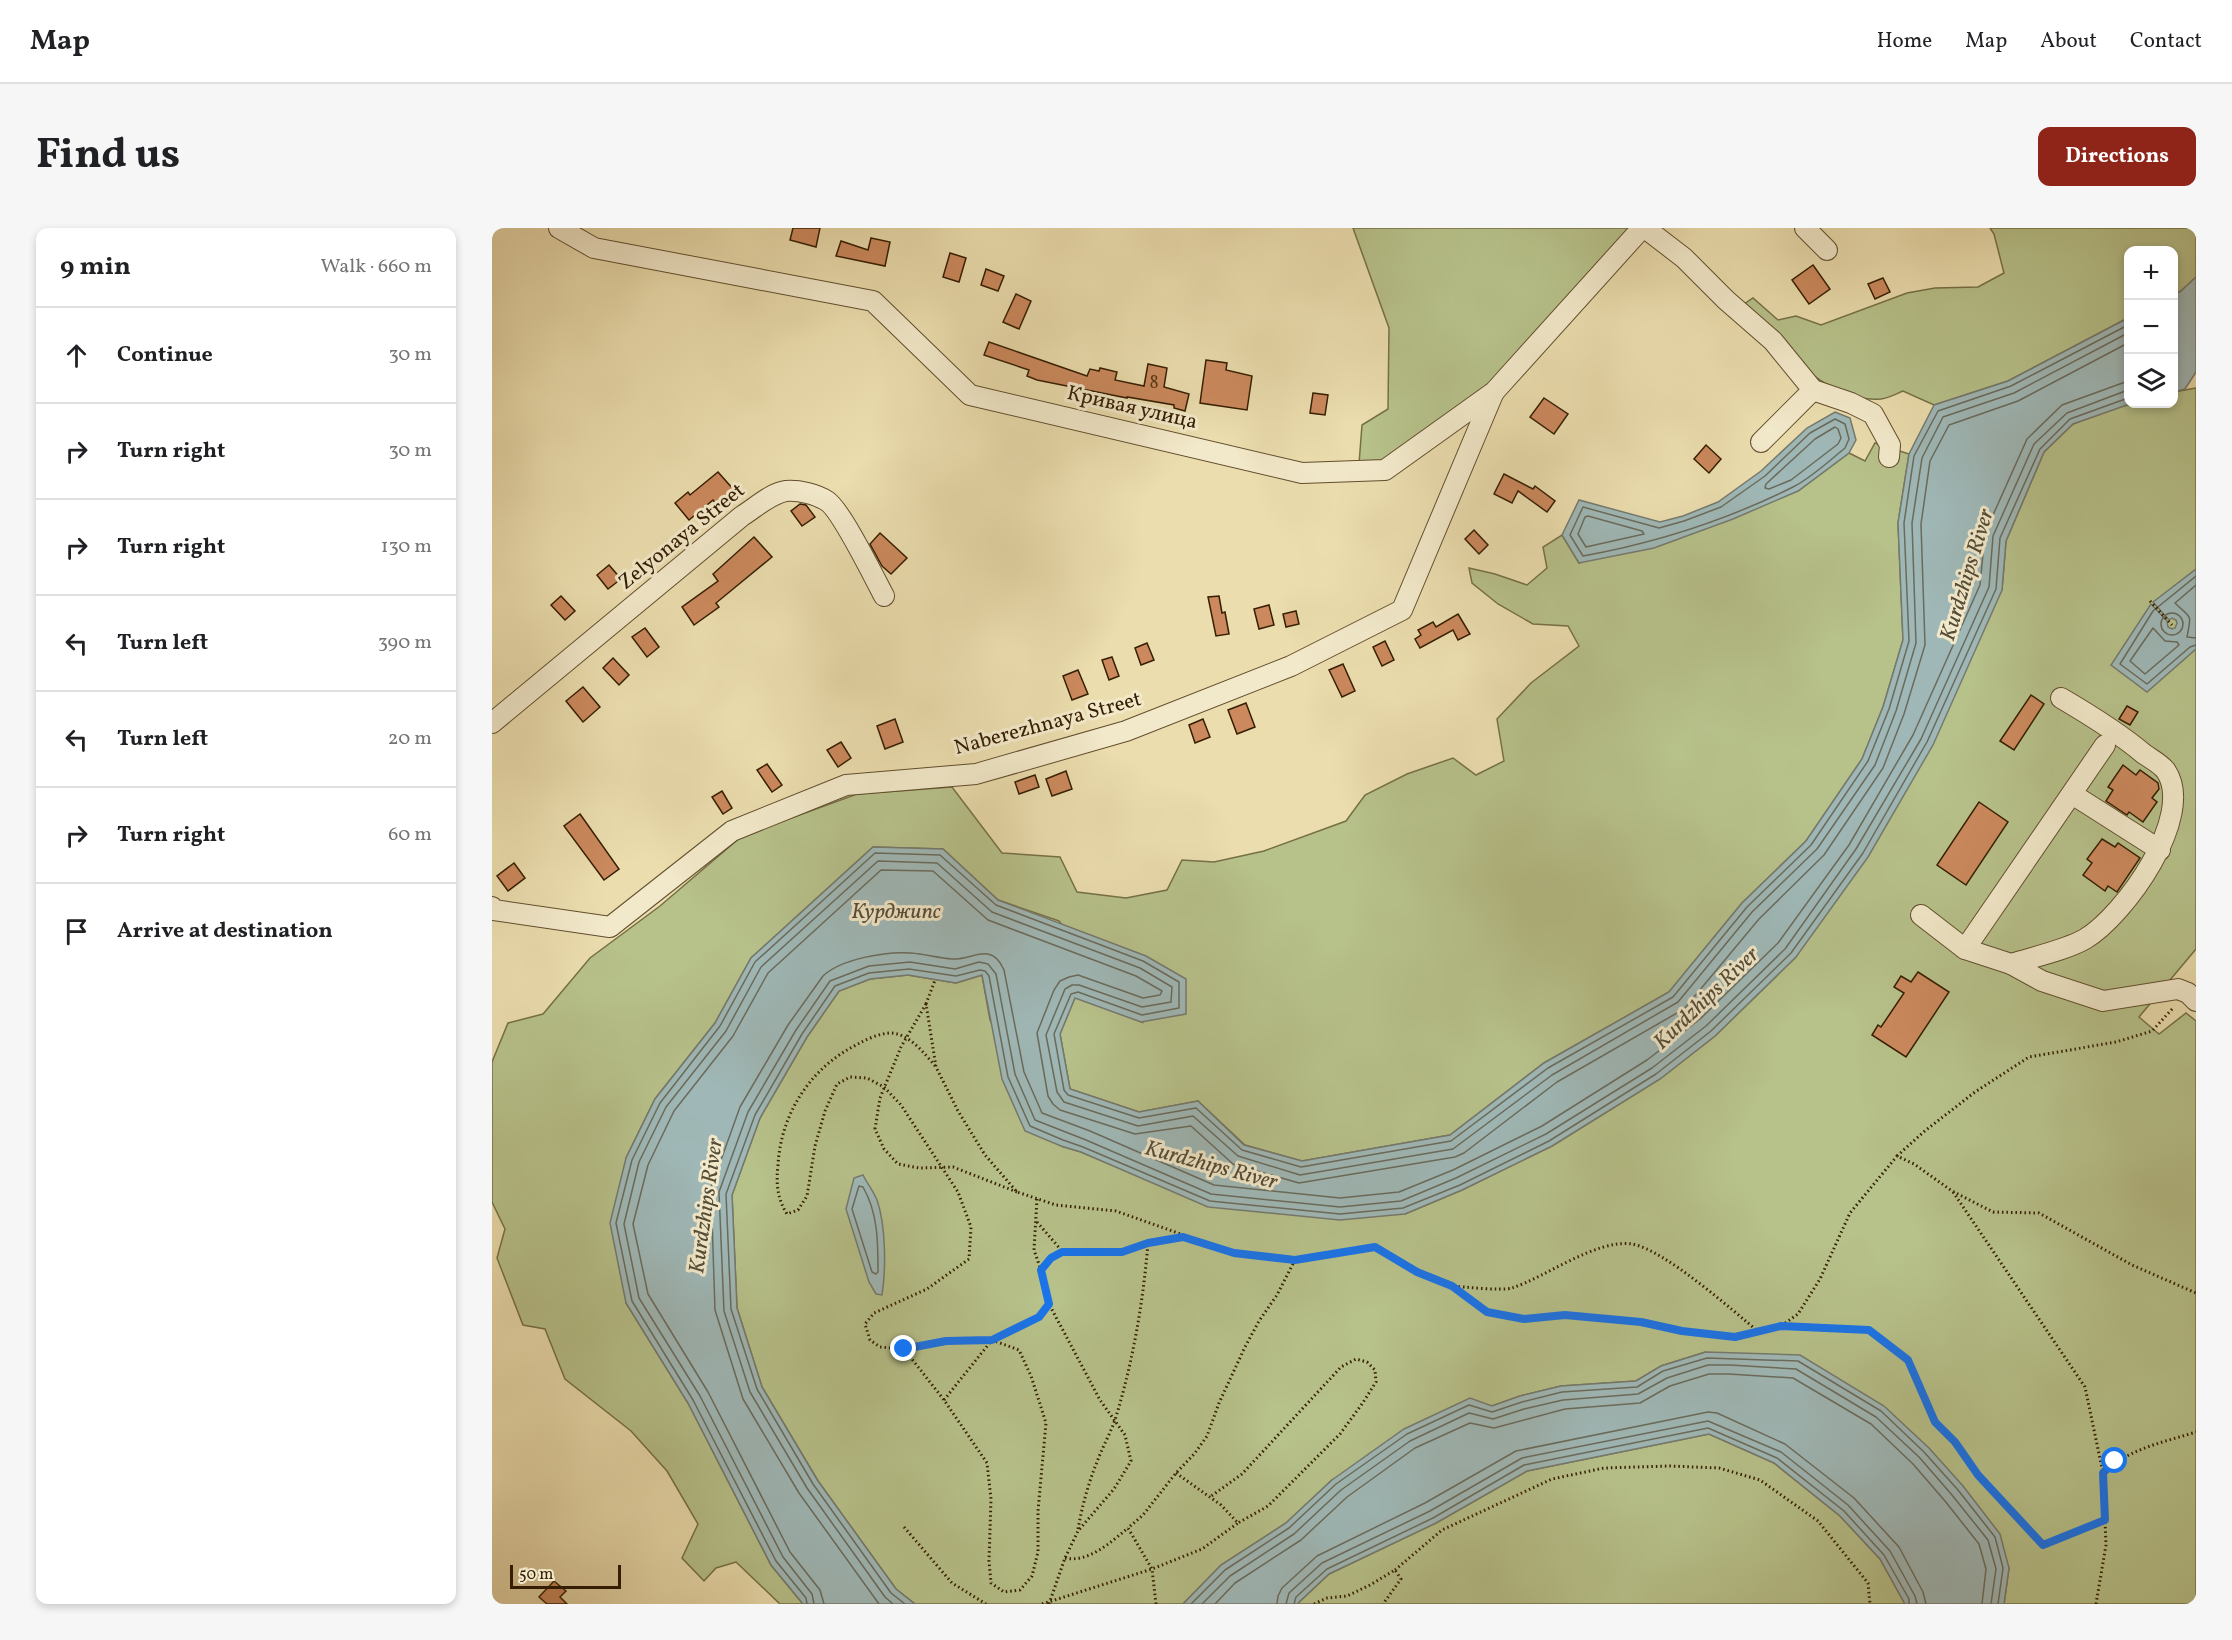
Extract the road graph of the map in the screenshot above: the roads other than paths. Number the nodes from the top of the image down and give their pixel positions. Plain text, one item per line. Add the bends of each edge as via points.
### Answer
1 (559, 228) edge
2 (1644, 228) edge
3 (1805, 228) edge
4 (1827, 250) dead end
5 (1813, 390) junction
6 (1494, 392) junction
7 (1761, 442) dead end
8 (1888, 457) dead end
9 (884, 596) dead end
10 (2061, 698) dead end
11 (492, 723) edge
12 (2105, 745) dead end
13 (2072, 794) junction
14 (2160, 850) junction
15 (492, 907) edge
16 (1921, 915) dead end
17 (1965, 949) junction
18 (2012, 964) junction
19 (2192, 997) edge

1 - 6 street, Кривая улица via 594,248 873,301 970,395 1302,473 1385,470
2 - 5 street via 1684,258 1773,341
2 - 6 street, Кривая улица
3 - 4 street
5 - 7 street
5 - 8 street via 1873,414 1890,445
6 - 15 street, Naberezhnaya Street via 1402,610 1291,666 1126,731 976,774 846,785 732,831 610,927
9 - 11 street, Zelyonaya Street via 829,502 810,493 786,491 742,516
10 - 14 street via 2115,730 2166,771 2175,791 2169,828
12 - 13 street
13 - 14 street
13 - 17 street
14 - 18 street via 2130,897 2104,926 2083,940
16 - 17 street
17 - 18 street
18 - 19 street via 2042,981 2103,1001 2178,989

